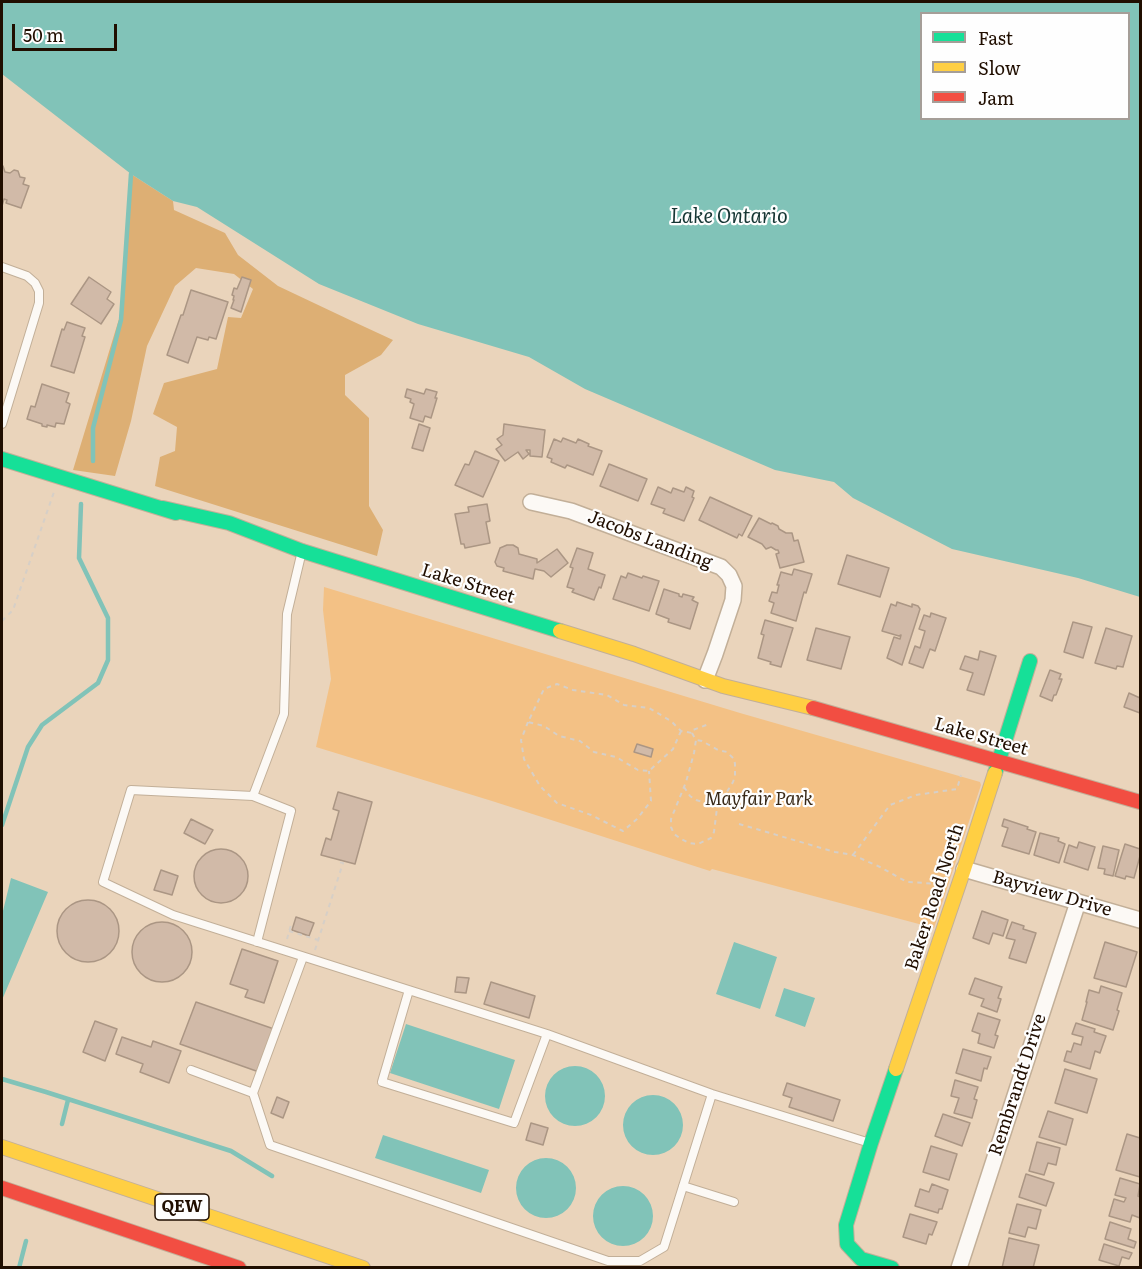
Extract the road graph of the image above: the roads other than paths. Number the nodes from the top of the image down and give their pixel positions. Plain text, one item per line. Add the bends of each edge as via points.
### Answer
1 (2, 267) edge
2 (2, 424) edge
3 (2, 459) edge
4 (531, 502) dead end
5 (297, 550) junction
6 (1030, 661) dead end
7 (707, 676) junction
8 (998, 760) junction
9 (253, 796) junction
10 (1140, 802) edge
11 (964, 869) junction
12 (1078, 902) junction
13 (1140, 920) edge
14 (257, 942) junction
15 (303, 957) junction
16 (409, 990) junction
17 (547, 1034) junction
18 (191, 1070) dead end
19 (253, 1093) junction
20 (712, 1094) junction
21 (871, 1143) junction
22 (2, 1147) edge
23 (683, 1186) junction
24 (2, 1188) edge
25 (734, 1202) dead end
26 (239, 1268) edge
27 (363, 1268) edge
28 (892, 1268) edge
29 (959, 1268) edge

1 - 2 lane via 35,283 39,303
3 - 5 main road, Lake Street via 162,508 226,533
4 - 7 street, Jacobs Landing via 571,511 722,567 734,586 733,600
5 - 7 main road, Lake Street
5 - 9 lane via 287,614 284,714
6 - 8 main road, Baker Road North
7 - 8 main road, Lake Street
8 - 10 main road, Lake Street
8 - 11 main road, Baker Road North
9 - 14 lane via 291,811
9 - 14 lane via 131,790 103,882 172,915
11 - 12 street, Bayview Drive
11 - 21 main road, Baker Road North
12 - 13 street, Bayview Drive
12 - 29 street, Rembrandt Drive
14 - 15 lane
15 - 16 lane
15 - 19 lane
16 - 17 lane
16 - 17 lane via 382,1082 514,1124
17 - 20 lane
18 - 19 lane
19 - 23 lane via 270,1146 608,1261 640,1261 664,1246
20 - 21 lane
20 - 23 lane
21 - 28 main road, Baker Road North via 846,1224 847,1244 861,1258
22 - 27 main road, QEW
23 - 25 lane
24 - 26 main road, QEW

